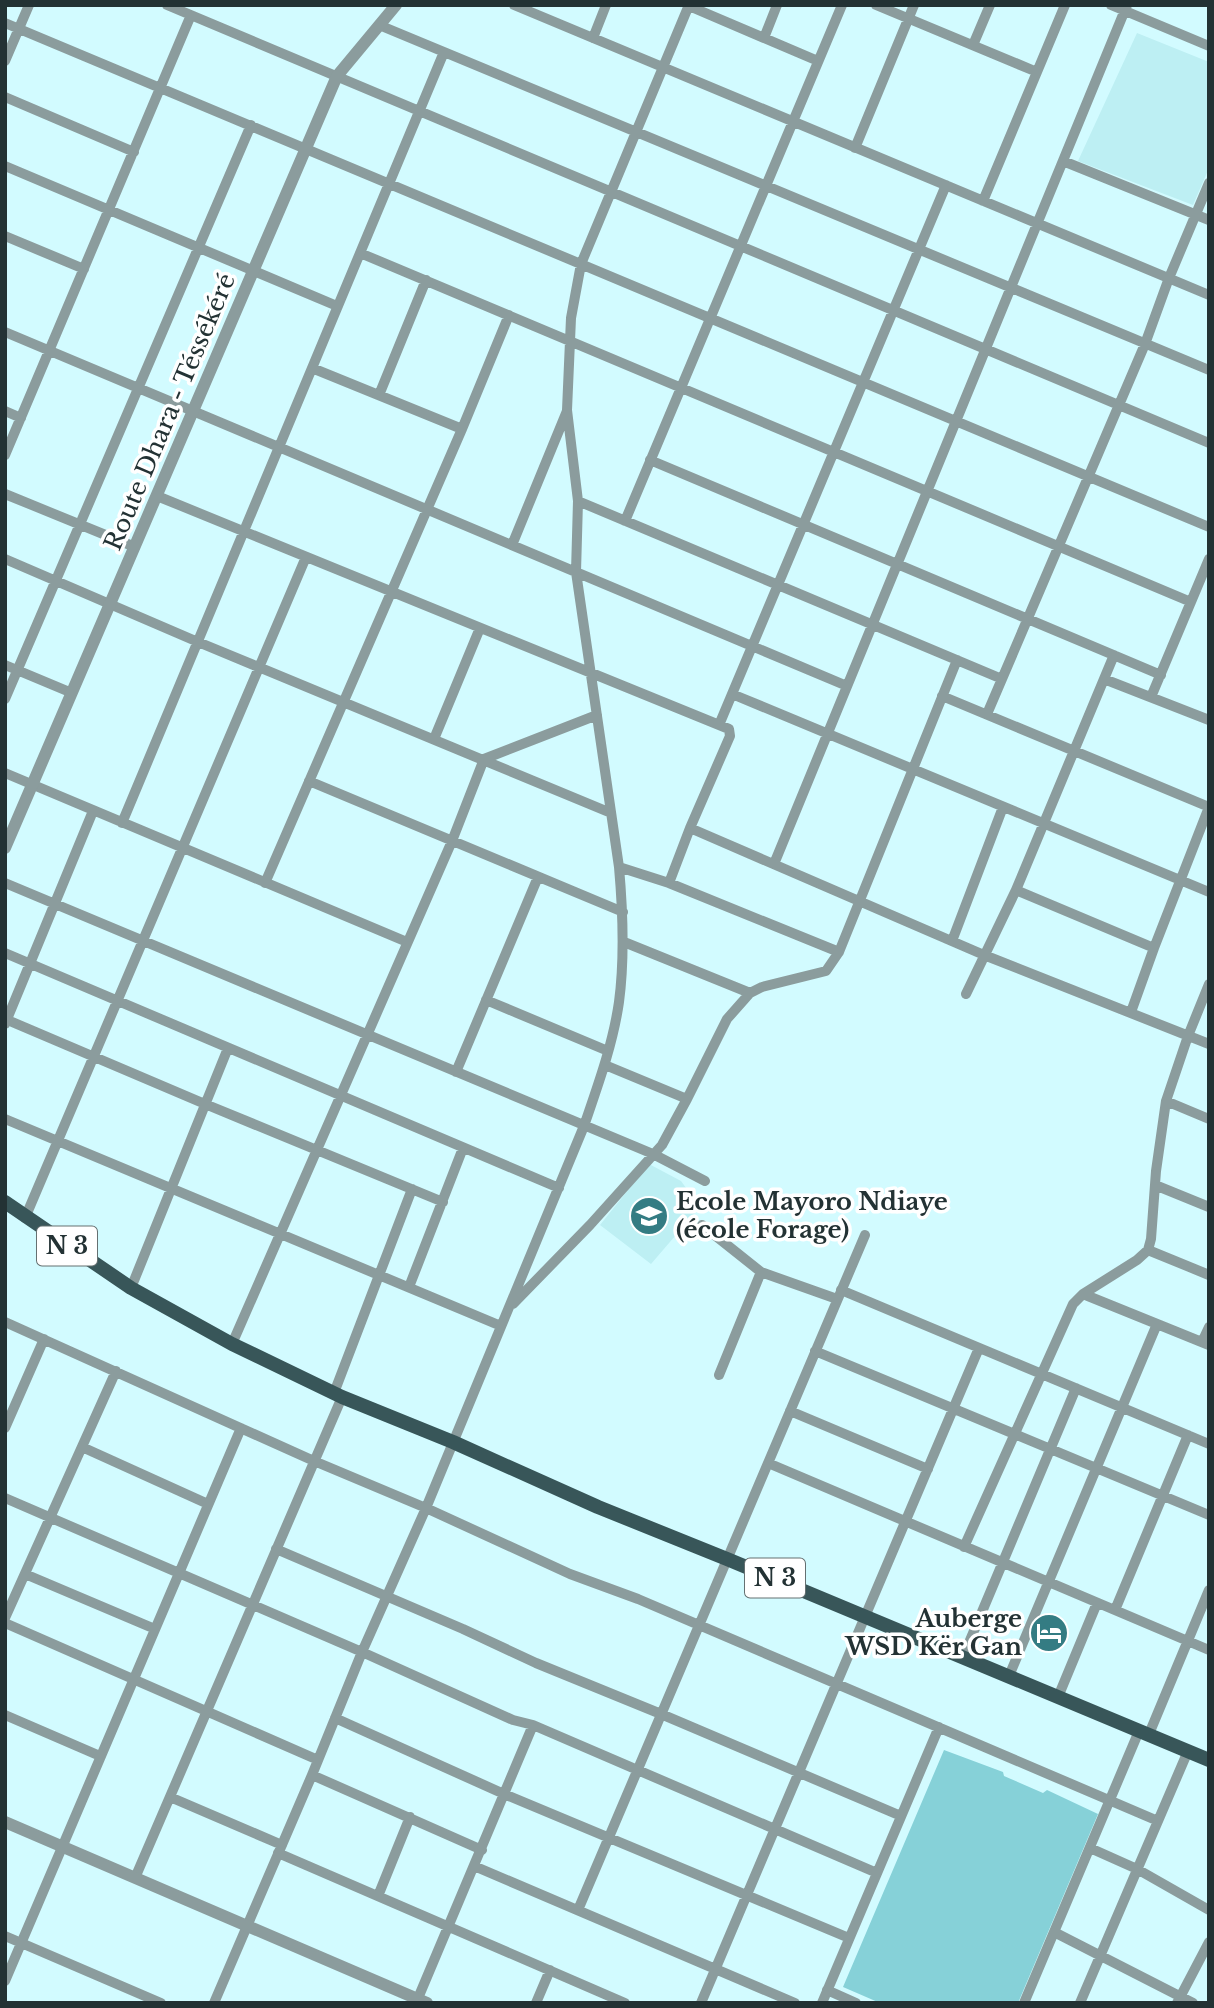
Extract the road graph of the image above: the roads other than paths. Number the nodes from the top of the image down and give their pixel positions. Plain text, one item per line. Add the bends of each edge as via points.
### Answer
1 (29, 5) edge
2 (167, 5) edge
3 (396, 5) edge
4 (514, 5) edge
5 (606, 5) edge
6 (777, 5) edge
7 (842, 5) edge
8 (876, 5) edge
9 (914, 5) edge
10 (990, 5) edge
11 (1065, 5) edge
12 (1111, 5) edge
13 (689, 6) edge
14 (1126, 8) edge
15 (191, 15) junction
16 (909, 19) junction
17 (5, 23) edge
18 (379, 25) junction
19 (19, 29) junction
20 (593, 38) junction
21 (764, 38) junction
22 (973, 45) junction
23 (1209, 46) edge
24 (443, 52) junction
25 (5, 61) edge
26 (818, 61) junction
27 (663, 68) junction
28 (1037, 72) junction
29 (337, 76) junction
30 (161, 88) junction
31 (5, 97) edge
32 (419, 111) junction
33 (793, 122) junction
34 (251, 125) junction
35 (636, 132) junction
36 (306, 148) junction
37 (855, 148) junction
38 (134, 152) junction
39 (1063, 161) junction
40 (5, 166) edge
41 (389, 183) junction
42 (1209, 183) edge
43 (946, 185) junction
44 (765, 186) junction
45 (611, 192) junction
46 (983, 201) junction
47 (109, 210) junction
48 (1195, 215) junction
49 (1209, 220) edge
50 (1037, 223) junction
51 (5, 236) edge
52 (740, 246) junction
53 (199, 248) junction
54 (919, 250) junction
55 (360, 253) junction
56 (581, 264) junction
57 (84, 269) junction
58 (254, 270) junction
59 (1169, 278) junction
60 (426, 280) junction
61 (1011, 288) junction
62 (1209, 295) edge
63 (337, 306) junction
64 (893, 311) junction
65 (509, 315) junction
66 (710, 318) junction
67 (5, 332) edge
68 (571, 341) junction
69 (1144, 344) junction
70 (985, 349) junction
71 (50, 350) junction
72 (312, 368) junction
73 (1209, 370) edge
74 (863, 382) junction
75 (139, 388) junction
76 (681, 388) junction
77 (379, 396) junction
78 (1118, 405) junction
79 (5, 411) edge
80 (193, 411) junction
81 (567, 411) junction
82 (21, 418) junction
83 (956, 421) junction
84 (462, 429) junction
85 (1209, 443) edge
86 (279, 447) junction
87 (834, 452) junction
88 (5, 455) edge
89 (650, 460) junction
90 (1087, 476) junction
91 (927, 491) junction
92 (5, 494) edge
93 (157, 496) junction
94 (578, 501) junction
95 (428, 509) junction
96 (625, 521) junction
97 (80, 525) junction
98 (803, 525) junction
99 (1209, 527) edge
100 (243, 532) junction
101 (512, 545) junction
102 (1057, 546) junction
103 (135, 547) junction
104 (306, 557) junction
105 (5, 559) edge
106 (1209, 559) edge
107 (897, 564) junction
108 (576, 572) junction
109 (56, 580) junction
110 (778, 585) junction
111 (391, 592) junction
112 (1191, 602) junction
113 (111, 603) junction
114 (1027, 619) junction
115 (872, 625) junction
116 (480, 628) junction
117 (198, 642) junction
118 (752, 646) junction
119 (1114, 655) junction
120 (957, 660) junction
121 (5, 665) edge
122 (260, 666) junction
123 (18, 670) junction
124 (591, 673) junction
125 (1161, 675) junction
126 (1002, 679) junction
127 (1104, 679) junction
128 (847, 686) junction
129 (72, 693) junction
130 (732, 694) junction
131 (942, 695) junction
132 (1151, 697) junction
133 (5, 699) edge
134 (344, 702) junction
135 (986, 714) junction
136 (597, 715) junction
137 (1209, 719) edge
138 (719, 725) junction
139 (828, 734) junction
140 (434, 739) junction
141 (1074, 750) junction
142 (484, 760) junction
143 (913, 770) junction
144 (5, 774) edge
145 (310, 781) junction
146 (33, 785) junction
147 (1003, 807) junction
148 (1209, 807) edge
149 (93, 811) junction
150 (611, 813) junction
151 (122, 823) junction
152 (1044, 824) junction
153 (690, 828) junction
154 (452, 841) junction
155 (5, 848) edge
156 (183, 848) junction
157 (774, 864) junction
158 (620, 867) junction
159 (538, 877) junction
160 (1180, 880) junction
161 (5, 883) edge
162 (265, 883) junction
163 (669, 883) junction
164 (1016, 890) junction
165 (1209, 892) edge
166 (860, 901) junction
167 (56, 904) junction
168 (623, 912) junction
169 (143, 941) junction
170 (952, 941) junction
171 (407, 942) junction
172 (624, 942) junction
173 (1154, 948) junction
174 (5, 953) edge
175 (839, 953) junction
176 (984, 955) junction
177 (30, 964) junction
178 (1209, 984) edge
179 (750, 993) junction
180 (966, 994) dead end
181 (486, 1000) junction
182 (117, 1001) junction
183 (1131, 1012) junction
184 (6, 1021) edge
185 (367, 1035) junction
186 (1188, 1036) junction
187 (1209, 1044) edge
188 (228, 1048) junction
189 (608, 1051) junction
190 (94, 1057) junction
191 (606, 1065) junction
192 (456, 1072) junction
193 (340, 1095) junction
194 (687, 1099) junction
195 (1166, 1101) junction
196 (205, 1104) junction
197 (5, 1119) edge
198 (1209, 1119) edge
199 (584, 1126) junction
200 (58, 1141) junction
201 (463, 1147) junction
202 (316, 1149) junction
203 (653, 1154) junction
204 (705, 1181) dead end
205 (1155, 1185) junction
206 (171, 1188) junction
207 (559, 1188) junction
208 (412, 1189) junction
209 (5, 1202) edge
210 (443, 1202) junction
211 (1209, 1207) edge
212 (25, 1217) junction
213 (702, 1225) dead end
214 (279, 1233) junction
215 (865, 1234) dead end
216 (1148, 1251) junction
217 (761, 1272) junction
218 (378, 1274) junction
219 (1209, 1275) edge
220 (409, 1287) junction
221 (131, 1288) junction
222 (1083, 1294) junction
223 (839, 1295) junction
224 (509, 1308) junction
225 (5, 1322) edge
226 (1157, 1324) junction
227 (502, 1326) junction
228 (1209, 1327) edge
229 (44, 1339) junction
230 (1205, 1343) edge
231 (232, 1344) junction
232 (979, 1348) junction
233 (815, 1351) junction
234 (116, 1371) junction
235 (1041, 1374) junction
236 (719, 1375) dead end
237 (1076, 1388) junction
238 (338, 1395) junction
239 (1122, 1408) junction
240 (954, 1409) junction
241 (790, 1411) junction
242 (5, 1427) edge
243 (241, 1428) junction
244 (1014, 1434) junction
245 (1188, 1435) junction
246 (453, 1442) junction
247 (1209, 1444) edge
248 (82, 1447) junction
249 (1050, 1449) junction
250 (314, 1461) junction
251 (768, 1464) junction
252 (1096, 1468) junction
253 (928, 1469) junction
254 (1163, 1496) junction
255 (5, 1498) edge
256 (208, 1504) junction
257 (426, 1508) junction
258 (1209, 1515) edge
259 (50, 1517) junction
260 (906, 1522) junction
261 (964, 1547) junction
262 (276, 1549) junction
263 (727, 1559) junction
264 (1003, 1563) junction
265 (179, 1573) junction
266 (25, 1574) junction
267 (1049, 1582) junction
268 (1209, 1590) edge
269 (388, 1597) junction
270 (1097, 1603) junction
271 (252, 1604) junction
272 (1115, 1610) junction
273 (865, 1616) junction
274 (5, 1620) edge
275 (699, 1625) junction
276 (155, 1629) junction
277 (1188, 1641) junction
278 (1209, 1650) edge
279 (362, 1652) junction
280 (963, 1657) junction
281 (1010, 1676) junction
282 (133, 1679) junction
283 (837, 1684) junction
284 (1058, 1697) junction
285 (206, 1711) junction
286 (661, 1714) junction
287 (5, 1716) edge
288 (335, 1718) junction
289 (533, 1725) junction
290 (939, 1727) junction
291 (1144, 1733) junction
292 (1188, 1751) junction
293 (100, 1756) junction
294 (318, 1760) junction
295 (1209, 1760) edge
296 (637, 1770) junction
297 (799, 1772) junction
298 (312, 1775) junction
299 (504, 1794) junction
300 (170, 1797) junction
301 (1110, 1801) junction
302 (901, 1816) junction
303 (410, 1817) junction
304 (1158, 1821) junction
305 (5, 1822) edge
306 (775, 1830) junction
307 (609, 1837) junction
308 (61, 1846) junction
309 (1090, 1848) junction
310 (280, 1849) junction
311 (482, 1850) junction
312 (474, 1866) junction
313 (1137, 1869) junction
314 (877, 1873) junction
315 (135, 1878) junction
316 (747, 1895) junction
317 (378, 1896) junction
318 (578, 1910) junction
319 (1209, 1910) edge
320 (247, 1926) junction
321 (448, 1927) junction
322 (1054, 1932) junction
323 (5, 1936) edge
324 (849, 1938) junction
325 (20, 1942) junction
326 (1209, 1942) edge
327 (1100, 1955) junction
328 (716, 1969) junction
329 (550, 1970) junction
330 (5, 1980) edge
331 (827, 1990) junction
332 (1178, 1999) edge
333 (420, 2001) edge
334 (161, 2003) edge
335 (214, 2003) edge
336 (536, 2003) edge
337 (625, 2003) edge
338 (701, 2003) edge
339 (795, 2003) edge
340 (822, 2003) edge
341 (856, 2003) edge
342 (1024, 2003) edge
343 (1080, 2003) edge
344 (1193, 2003) edge

1 - 19 street
2 - 15 street
3 - 18 street, Route Dhara - Téssékéré
4 - 20 street
5 - 20 street
6 - 21 street
7 - 26 street
8 - 16 street
9 - 16 street
10 - 22 street
11 - 28 street
12 - 14 street
13 - 21 street
13 - 27 street
14 - 23 street
14 - 39 street
15 - 29 street
15 - 30 street
16 - 22 street
16 - 37 street
17 - 19 street
18 - 24 street
18 - 29 street, Route Dhara - Téssékéré
19 - 25 street
19 - 30 street
20 - 27 street
21 - 26 street
22 - 28 street
24 - 32 street
24 - 35 street
26 - 33 street
27 - 33 street
27 - 35 street
28 - 46 street
29 - 32 street
29 - 36 street, Route Dhara - Téssékéré
30 - 34 street
30 - 38 street
31 - 38 street
32 - 41 street
32 - 45 street
33 - 37 street
33 - 44 street
34 - 36 street
34 - 53 street
35 - 44 street
35 - 45 street
36 - 41 street
36 - 58 street, Route Dhara - Téssékéré
37 - 43 street
38 - 47 street
39 - 48 street
39 - 50 street
40 - 47 street
41 - 55 street
41 - 56 street
42 - 48 street
43 - 46 street
43 - 54 street
44 - 52 street
44 - 54 street
45 - 52 street
45 - 56 street
46 - 50 street
47 - 53 street
47 - 57 street
48 - 49 street
48 - 59 street
50 - 59 street
50 - 61 street
51 - 57 street
52 - 64 street
52 - 66 street
53 - 58 street
53 - 75 street
54 - 61 street
54 - 64 street
55 - 60 street
55 - 63 street
56 - 66 street
56 - 68 street
57 - 71 street
58 - 63 street
58 - 80 street, Route Dhara - Téssékéré
59 - 62 street
59 - 69 street
60 - 65 street
60 - 77 street
61 - 69 street
61 - 70 street
63 - 72 street
64 - 70 street
64 - 74 street
65 - 68 street
65 - 84 street
66 - 74 street
66 - 76 street
67 - 71 street
68 - 76 street
68 - 81 street
69 - 73 street
69 - 78 street
70 - 78 street
70 - 83 street
71 - 75 street
71 - 82 street
72 - 77 street
72 - 86 street
74 - 83 street
74 - 87 street
75 - 80 street
75 - 97 street
76 - 87 street
76 - 89 street
77 - 84 street
78 - 85 street
78 - 90 street
79 - 82 street
80 - 86 street
80 - 93 street, Route Dhara - Téssékéré
81 - 94 street
81 - 101 street
82 - 88 street
83 - 90 street
83 - 91 street
84 - 95 street
86 - 95 street
86 - 100 street
87 - 91 street
87 - 98 street
89 - 96 street
89 - 98 street
90 - 99 street
90 - 102 street
91 - 102 street
91 - 107 street
92 - 97 street
93 - 100 street
93 - 103 street, Route Dhara - Téssékéré
94 - 96 street
94 - 108 street
95 - 101 street
95 - 111 street
96 - 110 street
97 - 103 street
97 - 109 street
98 - 107 street
98 - 110 street
100 - 104 street
100 - 117 street
101 - 108 street
102 - 112 street
102 - 114 street
103 - 113 street, Route Dhara - Téssékéré
104 - 111 street
104 - 122 street
105 - 109 street
106 - 112 street
107 - 114 street
107 - 115 street
108 - 118 street
108 - 124 street
109 - 113 street
109 - 123 street
110 - 115 street
110 - 118 street
111 - 116 street
111 - 134 street
112 - 125 street
113 - 117 street
113 - 129 street, Route Dhara - Téssékéré
114 - 119 street
114 - 126 street
115 - 120 street
115 - 128 street
116 - 124 street
116 - 140 street
117 - 122 street
117 - 151 street
118 - 128 street
118 - 130 street
119 - 125 street
119 - 127 street
120 - 126 street
120 - 131 street
121 - 123 street
122 - 134 street
122 - 156 street
123 - 129 street
123 - 133 street
124 - 136 street
124 - 138 street
125 - 132 street
126 - 135 street
127 - 132 street
127 - 141 street
128 - 139 street
129 - 146 street, Route Dhara - Téssékéré
130 - 138 street
130 - 139 street
131 - 135 street
131 - 143 street
132 - 137 street
134 - 140 street
134 - 145 street
135 - 141 street
136 - 142 street
136 - 150 street
138 - 153 street via 729,729 730,736
139 - 143 street
139 - 157 street
140 - 142 street
141 - 148 street
141 - 152 street
142 - 150 street
142 - 154 street
143 - 147 street
143 - 166 street
144 - 146 street
145 - 154 street
145 - 162 street
146 - 149 street
146 - 155 street, Route Dhara - Téssékéré
147 - 152 street
147 - 170 street
148 - 160 street
149 - 151 street
149 - 167 street
150 - 158 street
151 - 156 street
152 - 160 street
152 - 164 street
153 - 157 street
153 - 163 street
154 - 159 street
154 - 171 street
156 - 162 street
156 - 169 street
157 - 166 street
158 - 163 street
158 - 168 street
159 - 168 street
159 - 181 street
160 - 165 street
160 - 173 street
161 - 167 street
162 - 171 street
163 - 175 street
164 - 173 street
164 - 176 street
166 - 170 street
166 - 175 street
167 - 169 street
167 - 177 street
168 - 172 street
169 - 182 street
169 - 185 street
170 - 176 street
171 - 185 street
172 - 179 street
172 - 189 street via 619,1004
173 - 183 street
174 - 177 street
175 - 179 street via 826,971
176 - 180 street
176 - 183 street
177 - 182 street
177 - 184 street
178 - 186 street
179 - 194 street via 727,1019
181 - 189 street
181 - 192 street
182 - 188 street
182 - 190 street
183 - 186 street
184 - 190 street
185 - 192 street
185 - 193 street
186 - 187 street
186 - 195 street
188 - 193 street
188 - 196 street
189 - 191 street
190 - 196 street
190 - 200 street
191 - 194 street
191 - 199 street
192 - 199 street
193 - 201 street
193 - 202 street
194 - 203 street
195 - 198 street
195 - 205 street
196 - 202 street
196 - 206 street
197 - 200 street
199 - 203 street
199 - 207 street
200 - 206 street
200 - 212 street
201 - 207 street
201 - 210 street
202 - 208 street
202 - 214 street
203 - 204 street
203 - 224 street
205 - 211 street
205 - 216 street
206 - 214 street
206 - 221 street
207 - 224 street
208 - 210 street
208 - 218 street
209 - 212 main road, N 3
210 - 220 street
212 - 221 main road, N 3
213 - 217 street
214 - 218 street
214 - 231 street
215 - 223 street
216 - 219 street
216 - 222 street
217 - 223 street
217 - 236 street
218 - 220 street
218 - 238 street
220 - 227 street
221 - 231 main road, N 3
222 - 226 street
222 - 235 street via 1073,1304
223 - 232 street
223 - 233 street
224 - 227 street
225 - 229 street
226 - 230 street
226 - 239 street
227 - 246 street
228 - 230 street
229 - 234 street
229 - 242 street
231 - 238 main road, N 3
232 - 235 street
232 - 240 street
233 - 240 street
233 - 241 street
234 - 243 street
234 - 248 street
235 - 237 street
235 - 244 street
237 - 239 street
237 - 249 street
238 - 246 main road, N 3
238 - 250 street
239 - 245 street
239 - 252 street
240 - 244 street
240 - 253 street
241 - 251 street
241 - 253 street
243 - 250 street
243 - 256 street
244 - 249 street
244 - 261 street
245 - 247 street
245 - 254 street
246 - 257 street
246 - 263 main road, N 3
248 - 256 street
248 - 259 street
249 - 252 street
249 - 264 street
250 - 257 street
250 - 262 street
251 - 260 street
251 - 263 street
252 - 254 street
252 - 267 street
253 - 260 street
254 - 258 street
254 - 272 street
255 - 259 street
256 - 265 street
257 - 269 street
257 - 275 street via 570,1574
259 - 265 street
259 - 266 street
260 - 261 street
260 - 273 street
261 - 264 street
262 - 269 street
262 - 271 street
263 - 273 main road, N 3
263 - 275 street
264 - 267 street
264 - 280 street
265 - 271 street
265 - 276 street
266 - 274 street
266 - 276 street
267 - 270 street
267 - 281 street
268 - 277 street
269 - 279 street
269 - 286 street
270 - 272 street
270 - 284 street
271 - 279 street
271 - 285 street
272 - 277 street
273 - 280 main road, N 3
273 - 283 street
274 - 282 street
275 - 283 street
275 - 286 street
276 - 282 street
277 - 278 street
277 - 291 street
279 - 288 street
279 - 289 street
280 - 281 main road, N 3
281 - 284 main road, N 3
282 - 285 street
282 - 293 street
283 - 290 street
283 - 297 street
284 - 291 main road, N 3
285 - 294 street
285 - 300 street
286 - 296 street
286 - 297 street
287 - 293 street
288 - 294 street
288 - 299 street
289 - 296 street
289 - 299 street
290 - 301 street
290 - 302 street
291 - 292 main road, N 3
291 - 301 street
292 - 295 main road, N 3
292 - 304 street
293 - 308 street
294 - 298 street
296 - 306 street
296 - 307 street
297 - 302 street
297 - 306 street
298 - 303 street
298 - 310 street
299 - 307 street
299 - 311 street
300 - 310 street
300 - 315 street
301 - 304 street
301 - 309 street
302 - 314 street
303 - 311 street
303 - 317 street
304 - 313 street
305 - 308 street
306 - 314 street
306 - 316 street
307 - 316 street
307 - 318 street
308 - 315 street
308 - 325 street
309 - 313 street
309 - 322 street
310 - 317 street
310 - 320 street
311 - 312 street
312 - 318 street
312 - 321 street
313 - 319 street
313 - 327 street
314 - 324 street
315 - 320 street
316 - 324 street
316 - 328 street
317 - 321 street
318 - 328 street
320 - 333 street
320 - 335 street
321 - 329 street
321 - 333 street
322 - 327 street
322 - 342 street
323 - 325 street
324 - 331 street
325 - 330 street
325 - 334 street
326 - 332 street
327 - 332 street
327 - 343 street
328 - 338 street
328 - 339 street
329 - 336 street
329 - 337 street
331 - 340 street
331 - 341 street
332 - 344 street

